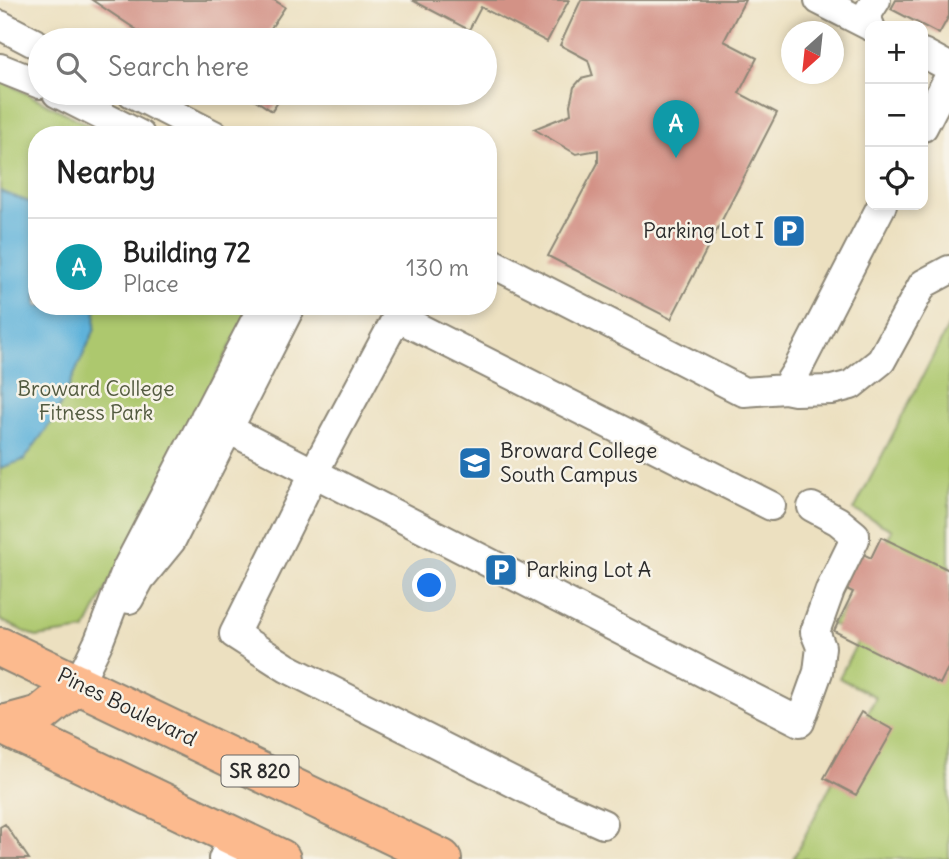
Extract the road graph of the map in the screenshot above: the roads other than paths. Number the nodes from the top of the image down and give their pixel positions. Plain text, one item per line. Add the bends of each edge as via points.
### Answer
1 (819, 0) edge
2 (869, 16) edge
3 (0, 25) edge
4 (28, 40) edge
5 (928, 56) edge
6 (949, 67) edge
7 (0, 68) edge
8 (949, 77) edge
9 (28, 79) edge
10 (81, 105) edge
11 (155, 105) edge
12 (928, 117) edge
13 (122, 126) edge
14 (196, 126) edge
15 (880, 210) edge
16 (497, 266) edge
17 (949, 270) edge
18 (258, 315) edge
19 (285, 315) edge
20 (785, 389) junction
21 (216, 423) junction
22 (313, 473) junction
23 (771, 506) dead end
24 (812, 508) dead end
25 (0, 647) edge
26 (78, 684) junction
27 (1, 724) edge
28 (603, 824) dead end
29 (226, 853) edge
30 (281, 859) edge
31 (442, 859) edge

1 - 2 lane
3 - 4 lane
5 - 6 lane
7 - 9 lane
8 - 12 lane
10 - 13 lane
11 - 14 lane
15 - 20 lane
16 - 20 lane via 744,392
17 - 20 lane via 923,284 881,361 851,385 831,390
18 - 21 lane
19 - 21 lane
21 - 22 lane
21 - 26 lane via 171,541 99,641
22 - 23 lane via 397,317
22 - 24 lane via 800,722 818,671 821,647 815,632 855,539 838,521
22 - 28 lane via 234,634 287,668
25 - 26 highway, Pines Boulevard / SR 820
26 - 27 highway via 40,715
26 - 31 highway, Pines Boulevard / SR 820
27 - 29 highway
29 - 30 highway

